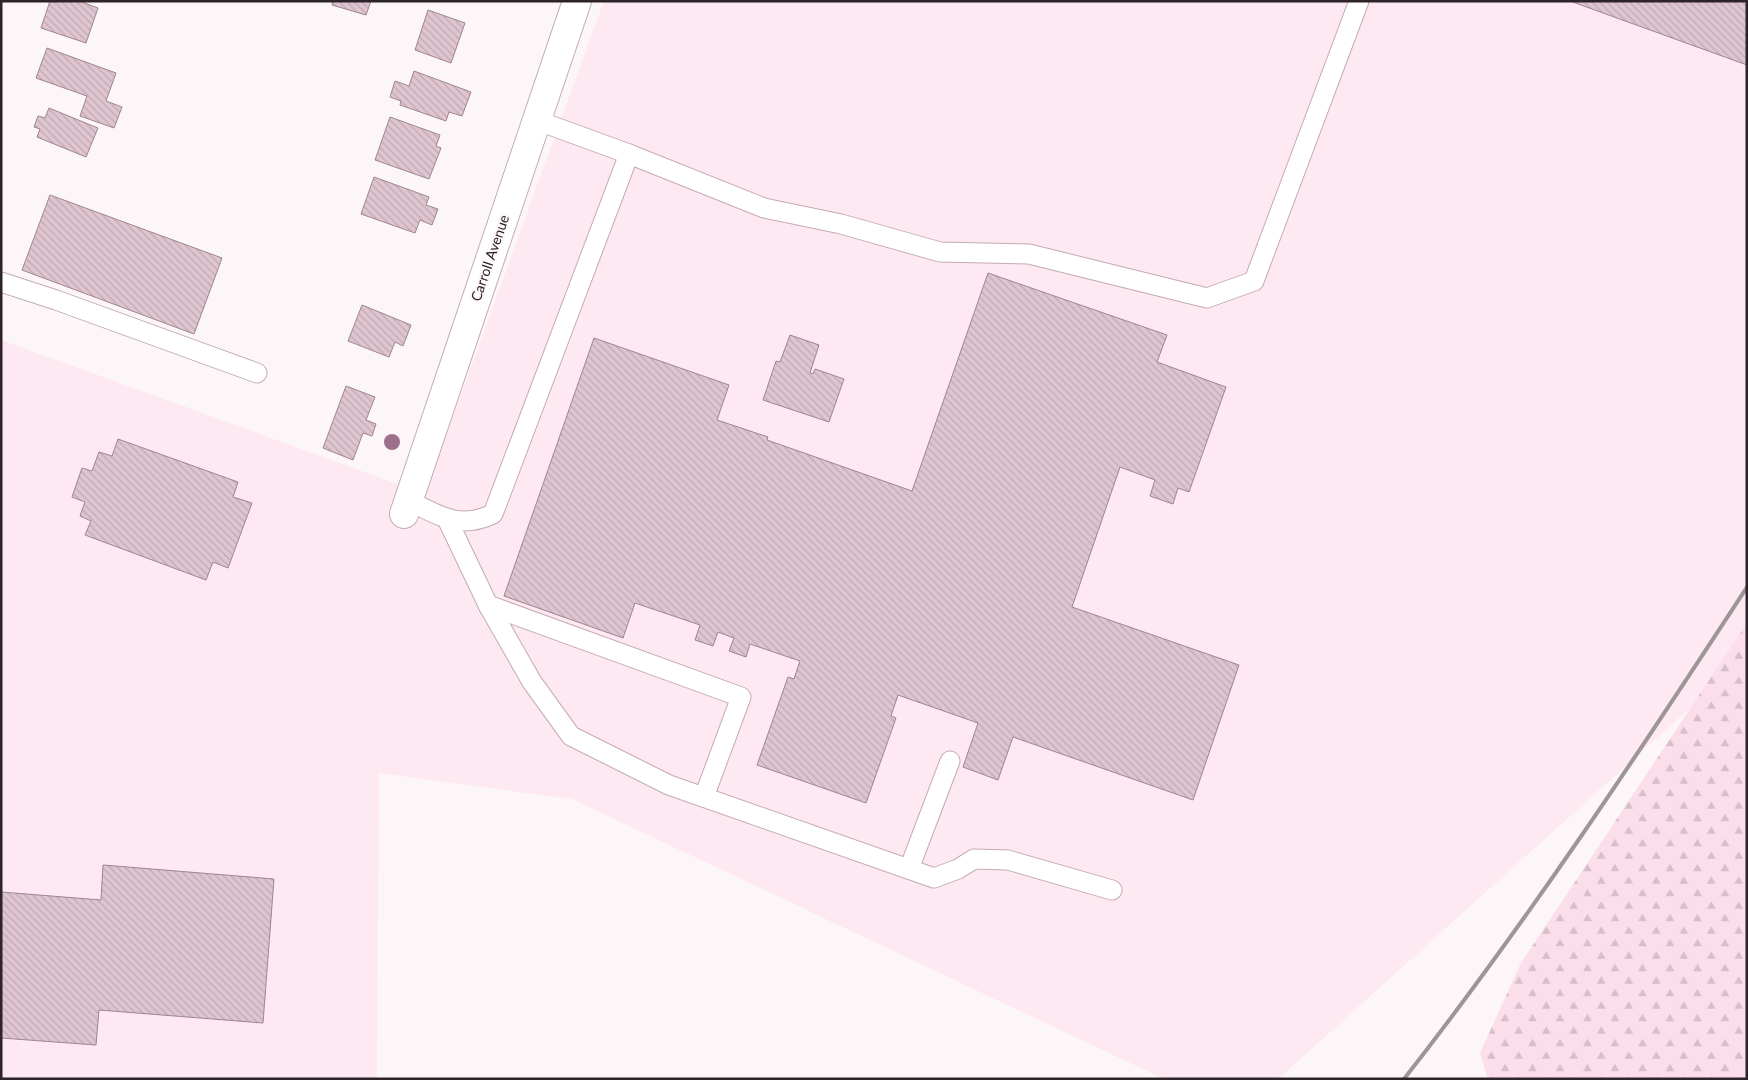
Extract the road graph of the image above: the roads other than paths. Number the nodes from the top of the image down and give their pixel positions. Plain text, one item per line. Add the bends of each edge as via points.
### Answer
1 (576, 1) edge
2 (1359, 1) edge
3 (536, 120) junction
4 (629, 154) junction
5 (1, 282) edge
6 (256, 373) dead end
7 (406, 507) joint
8 (448, 521) junction
9 (488, 605) junction
10 (950, 761) dead end
11 (704, 797) junction
12 (909, 869) junction
13 (1112, 890) dead end

1 - 3 street, Carroll Avenue
2 - 4 lane via 1254,281 1207,298 1029,254 940,252 841,224 764,208
3 - 4 lane
3 - 7 street, Carroll Avenue
4 - 8 lane via 493,514 477,522
5 - 6 lane
7 - 8 lane
8 - 9 lane
9 - 11 lane via 532,682 571,736 669,785
9 - 11 lane via 741,696
10 - 12 lane
11 - 12 lane
12 - 13 lane via 934,878 974,859 1008,860

